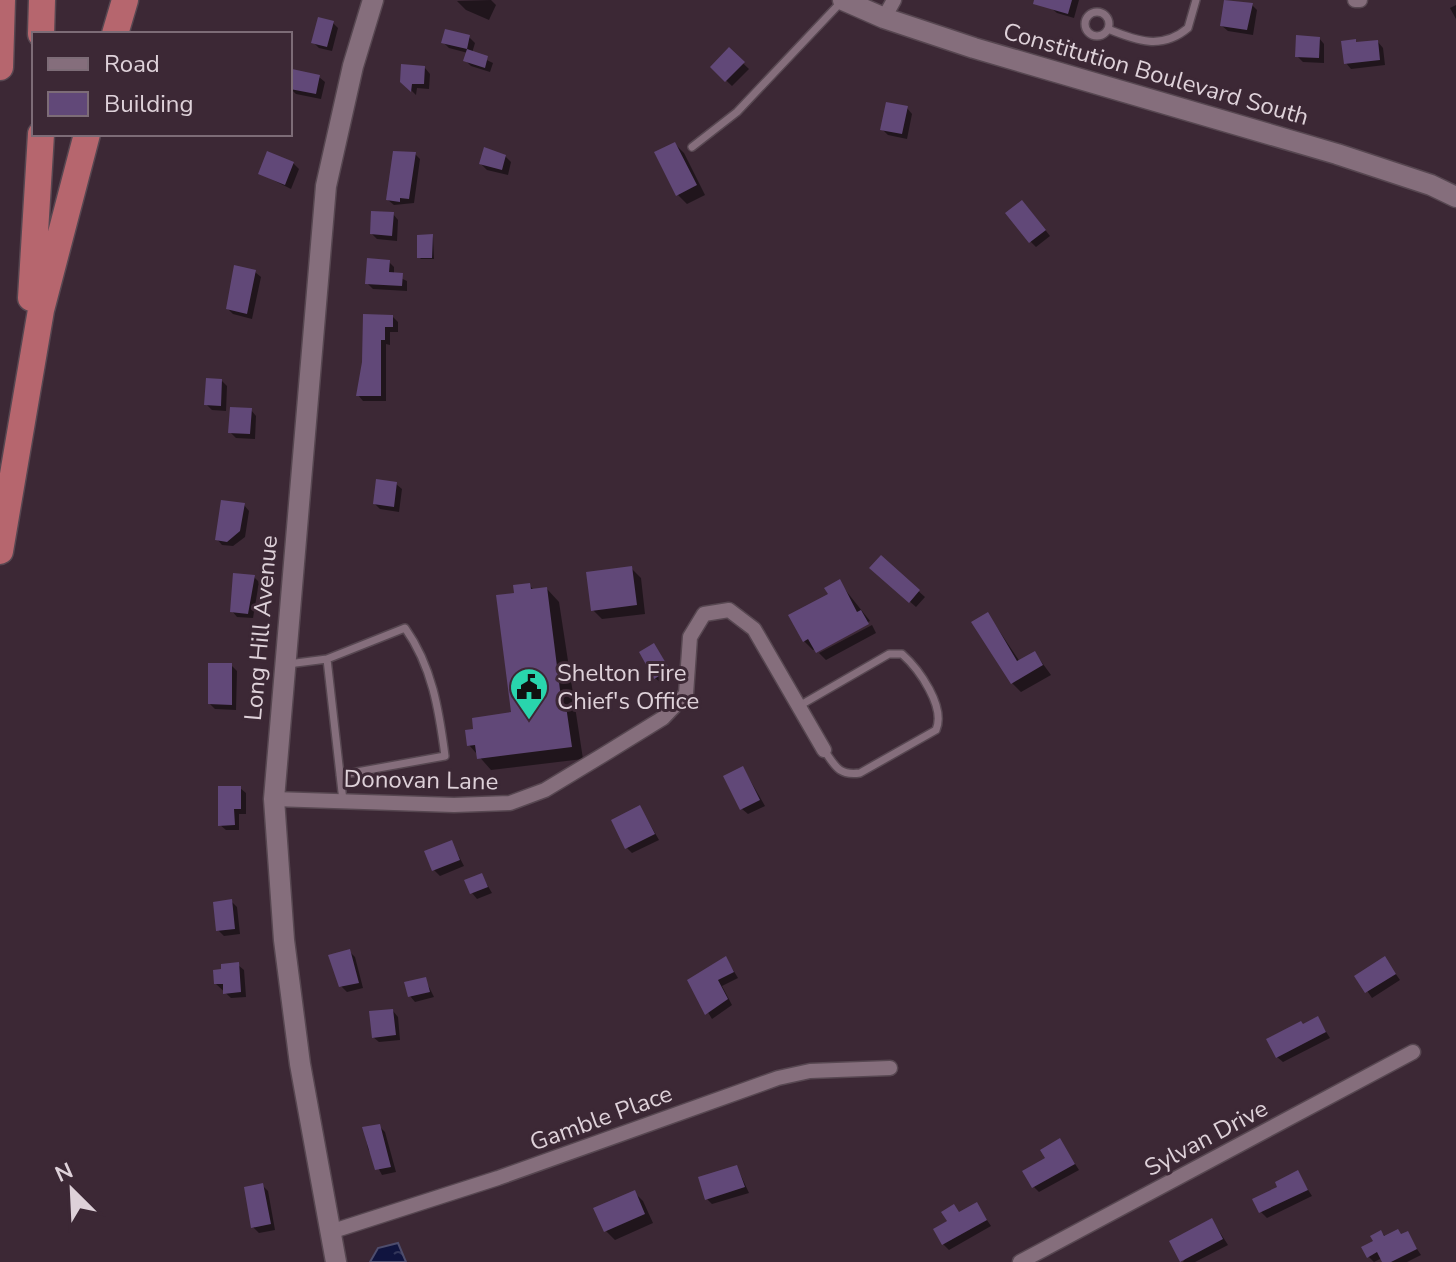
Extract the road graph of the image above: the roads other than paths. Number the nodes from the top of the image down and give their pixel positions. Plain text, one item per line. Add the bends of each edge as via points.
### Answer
1 (2, 0) edge
2 (42, 0) edge
3 (125, 0) edge
4 (373, 0) edge
5 (843, 0) edge
6 (1196, 0) edge
7 (889, 9) edge
8 (1108, 29) dead end
9 (41, 32) edge
10 (116, 32) edge
11 (0, 67) edge
12 (41, 136) edge
13 (86, 136) edge
14 (692, 147) dead end
15 (1456, 197) edge
16 (17, 457) junction
17 (0, 551) edge
18 (327, 659) junction
19 (283, 664) junction
20 (799, 706) junction
21 (824, 750) joint
22 (340, 775) junction
23 (274, 799) junction
24 (343, 801) junction
25 (1413, 1052) dead end
26 (890, 1068) dead end
27 (330, 1232) junction
28 (336, 1262) edge
29 (1020, 1262) edge

1 - 11 highway
2 - 9 highway
3 - 10 highway
4 - 19 street, Long Hill Avenue via 326,186
5 - 7 street, Constitution Boulevard South
5 - 14 lane via 737,112
6 - 8 lane via 1188,28 1168,40 1148,42
7 - 15 street, Constitution Boulevard South
12 - 16 highway
13 - 16 highway via 41,310
16 - 17 highway
18 - 19 lane
18 - 22 lane
18 - 22 lane via 405,628 438,697 445,756
19 - 23 street, Long Hill Avenue
20 - 21 street, Donovan Lane
20 - 21 lane via 889,654 902,654 939,710 936,730 860,773 838,771
20 - 24 street, Donovan Lane via 754,629 729,610 704,614 690,637 686,694 663,718 545,790 510,803
22 - 24 lane
23 - 24 street, Donovan Lane
23 - 27 street, Long Hill Avenue via 286,955
25 - 29 street, Sylvan Drive
26 - 27 street, Gamble Place via 810,1071 778,1078
27 - 28 street, Long Hill Avenue

